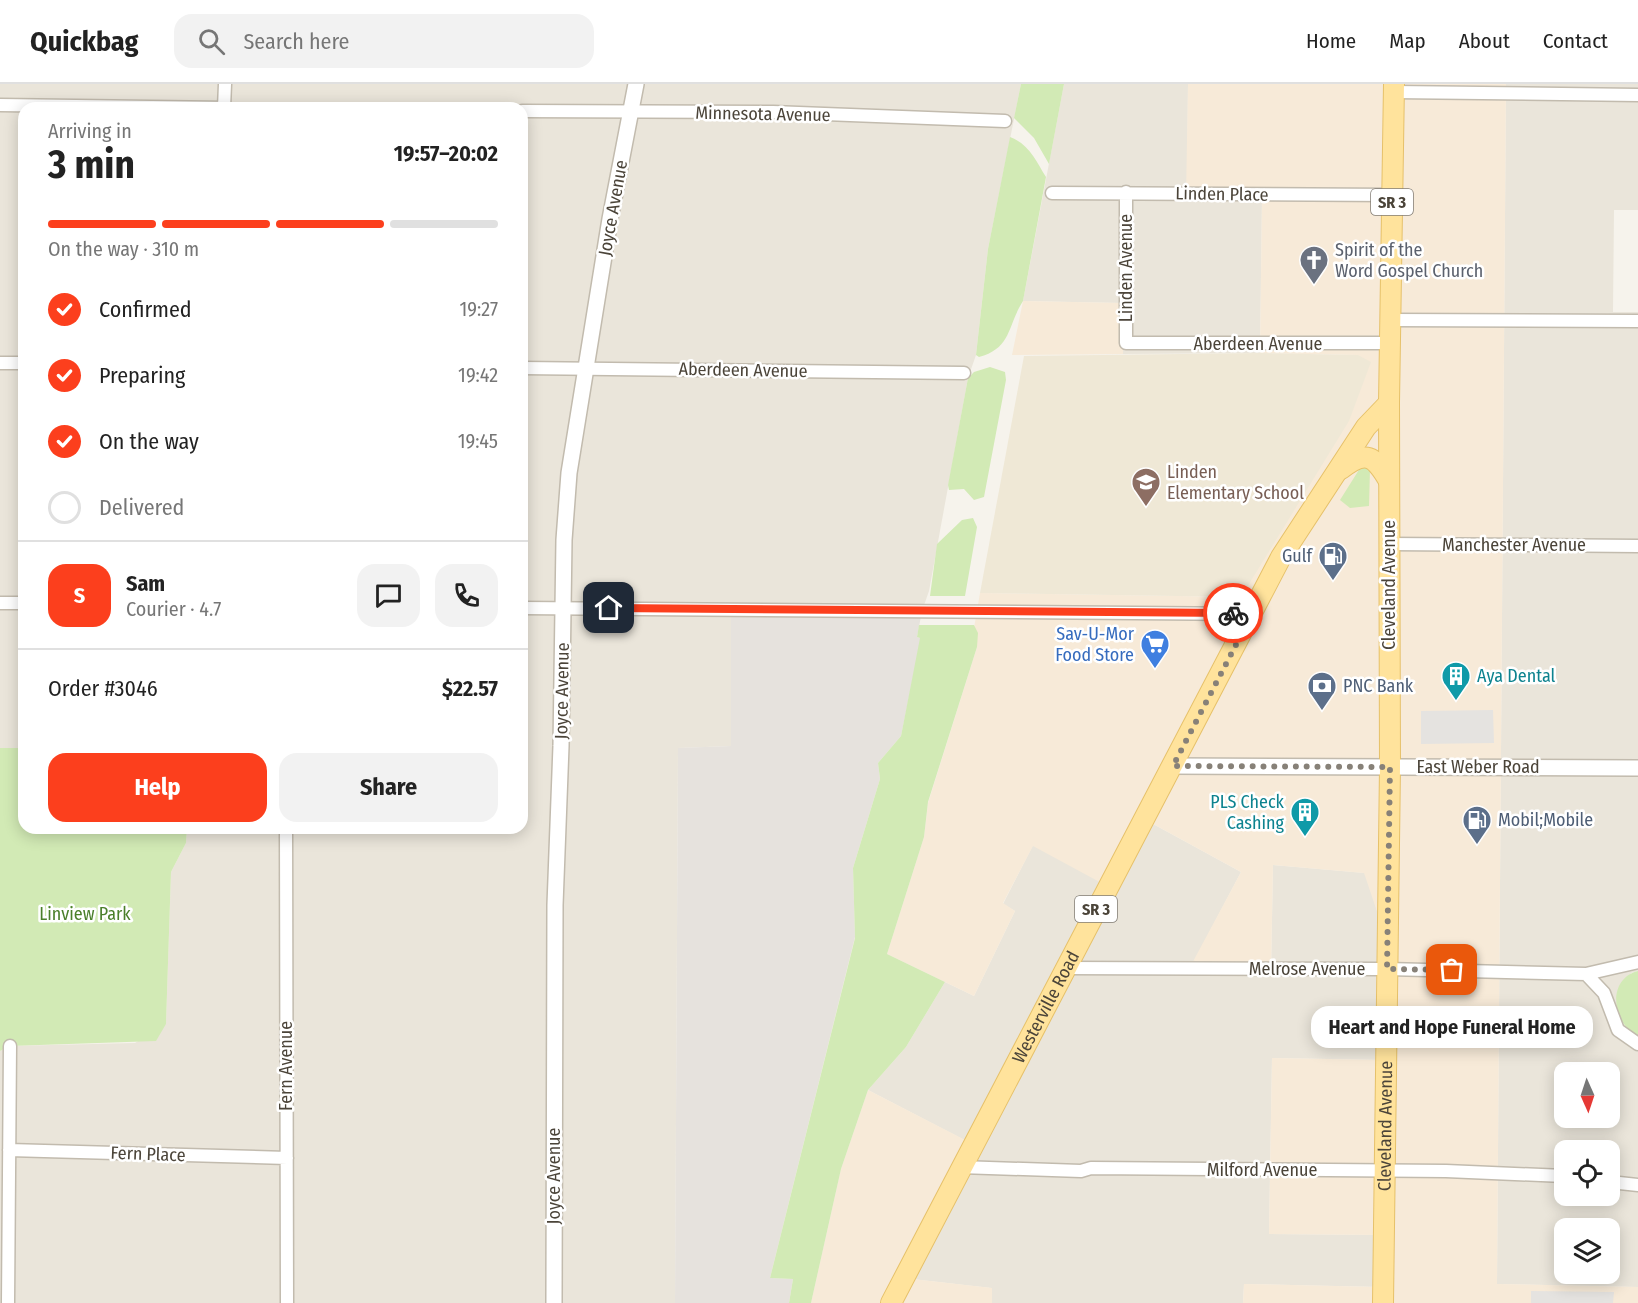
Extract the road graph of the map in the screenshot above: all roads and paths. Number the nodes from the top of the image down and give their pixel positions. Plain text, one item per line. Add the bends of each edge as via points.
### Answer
1 (225, 84) edge
2 (636, 84) edge
3 (1394, 88) edge
4 (1638, 95) edge
5 (225, 102) edge
6 (0, 105) edge
7 (18, 105) edge
8 (528, 111) edge
9 (631, 112) junction
10 (1005, 121) dead end
11 (1126, 192) junction
12 (1052, 193) dead end
13 (1392, 195) junction
14 (1390, 320) junction
15 (1638, 321) edge
16 (1126, 343) joint
17 (1390, 343) junction
18 (0, 363) edge
19 (18, 363) edge
20 (528, 368) edge
21 (586, 368) junction
22 (964, 373) dead end
23 (1389, 403) junction
24 (1334, 475) junction
25 (1389, 481) junction
26 (1389, 544) junction
27 (1638, 546) edge
28 (0, 603) edge
29 (18, 603) edge
30 (528, 608) edge
31 (563, 608) junction
32 (1252, 614) junction
33 (1173, 766) junction
34 (1390, 767) junction
35 (1638, 768) edge
36 (286, 834) edge
37 (1638, 962) edge
38 (1064, 968) junction
39 (1387, 969) junction
40 (1586, 974) junction
41 (1638, 1044) edge
42 (10, 1046) dead end
43 (9, 1150) junction
44 (287, 1158) junction
45 (960, 1167) junction
46 (1384, 1170) junction
47 (1554, 1176) edge
48 (1620, 1183) edge
49 (1638, 1185) edge
50 (8, 1303) edge
51 (287, 1303) edge
52 (554, 1303) edge
53 (891, 1303) edge
54 (1383, 1303) edge

1 - 5 street
2 - 9 street, Joyce Avenue
3 - 4 street
3 - 13 main road, Cleveland Avenue / SR 3
6 - 7 street
8 - 9 street, Minnesota Avenue
9 - 10 street, Minnesota Avenue via 773,112
9 - 21 street, Joyce Avenue
11 - 12 street, Linden Place
11 - 13 street, Linden Place
11 - 16 street, Linden Avenue
13 - 14 main road, Cleveland Avenue / SR 3
14 - 15 street
14 - 17 main road, Cleveland Avenue / SR 3
16 - 17 street, Aberdeen Avenue
17 - 23 main road, Cleveland Avenue
18 - 19 street
20 - 21 street, Aberdeen Avenue
21 - 22 street, Aberdeen Avenue
21 - 31 street, Joyce Avenue via 569,473
23 - 24 main road, Westerville Road / SR 3 via 1366,427
23 - 25 main road, Cleveland Avenue
24 - 25 main road via 1365,456 1373,459
24 - 32 main road, Westerville Road / SR 3 via 1281,557
25 - 26 main road, Cleveland Avenue
26 - 27 street, Manchester Avenue
26 - 34 main road, Cleveland Avenue
28 - 29 street
30 - 31 street
31 - 32 street
31 - 52 street, Joyce Avenue via 555,905
32 - 33 main road, Westerville Road / SR 3
33 - 34 street, East Weber Road
33 - 38 main road, Westerville Road / SR 3
34 - 35 street, East Weber Road
34 - 39 main road, Cleveland Avenue
36 - 44 street, Fern Avenue
37 - 40 street, Melrose Avenue
38 - 39 street, Melrose Avenue
38 - 45 main road, Westerville Road / SR 3
39 - 40 street, Melrose Avenue
39 - 46 main road, Cleveland Avenue
40 - 41 street via 1604,993 1618,1030
42 - 43 street
43 - 44 street, Fern Place
43 - 50 street
44 - 51 street, Fern Avenue
45 - 46 street, Milford Avenue via 1081,1171
45 - 53 main road, Westerville Road / SR 3
46 - 47 street, Milford Avenue
46 - 54 main road, Cleveland Avenue
48 - 49 street

